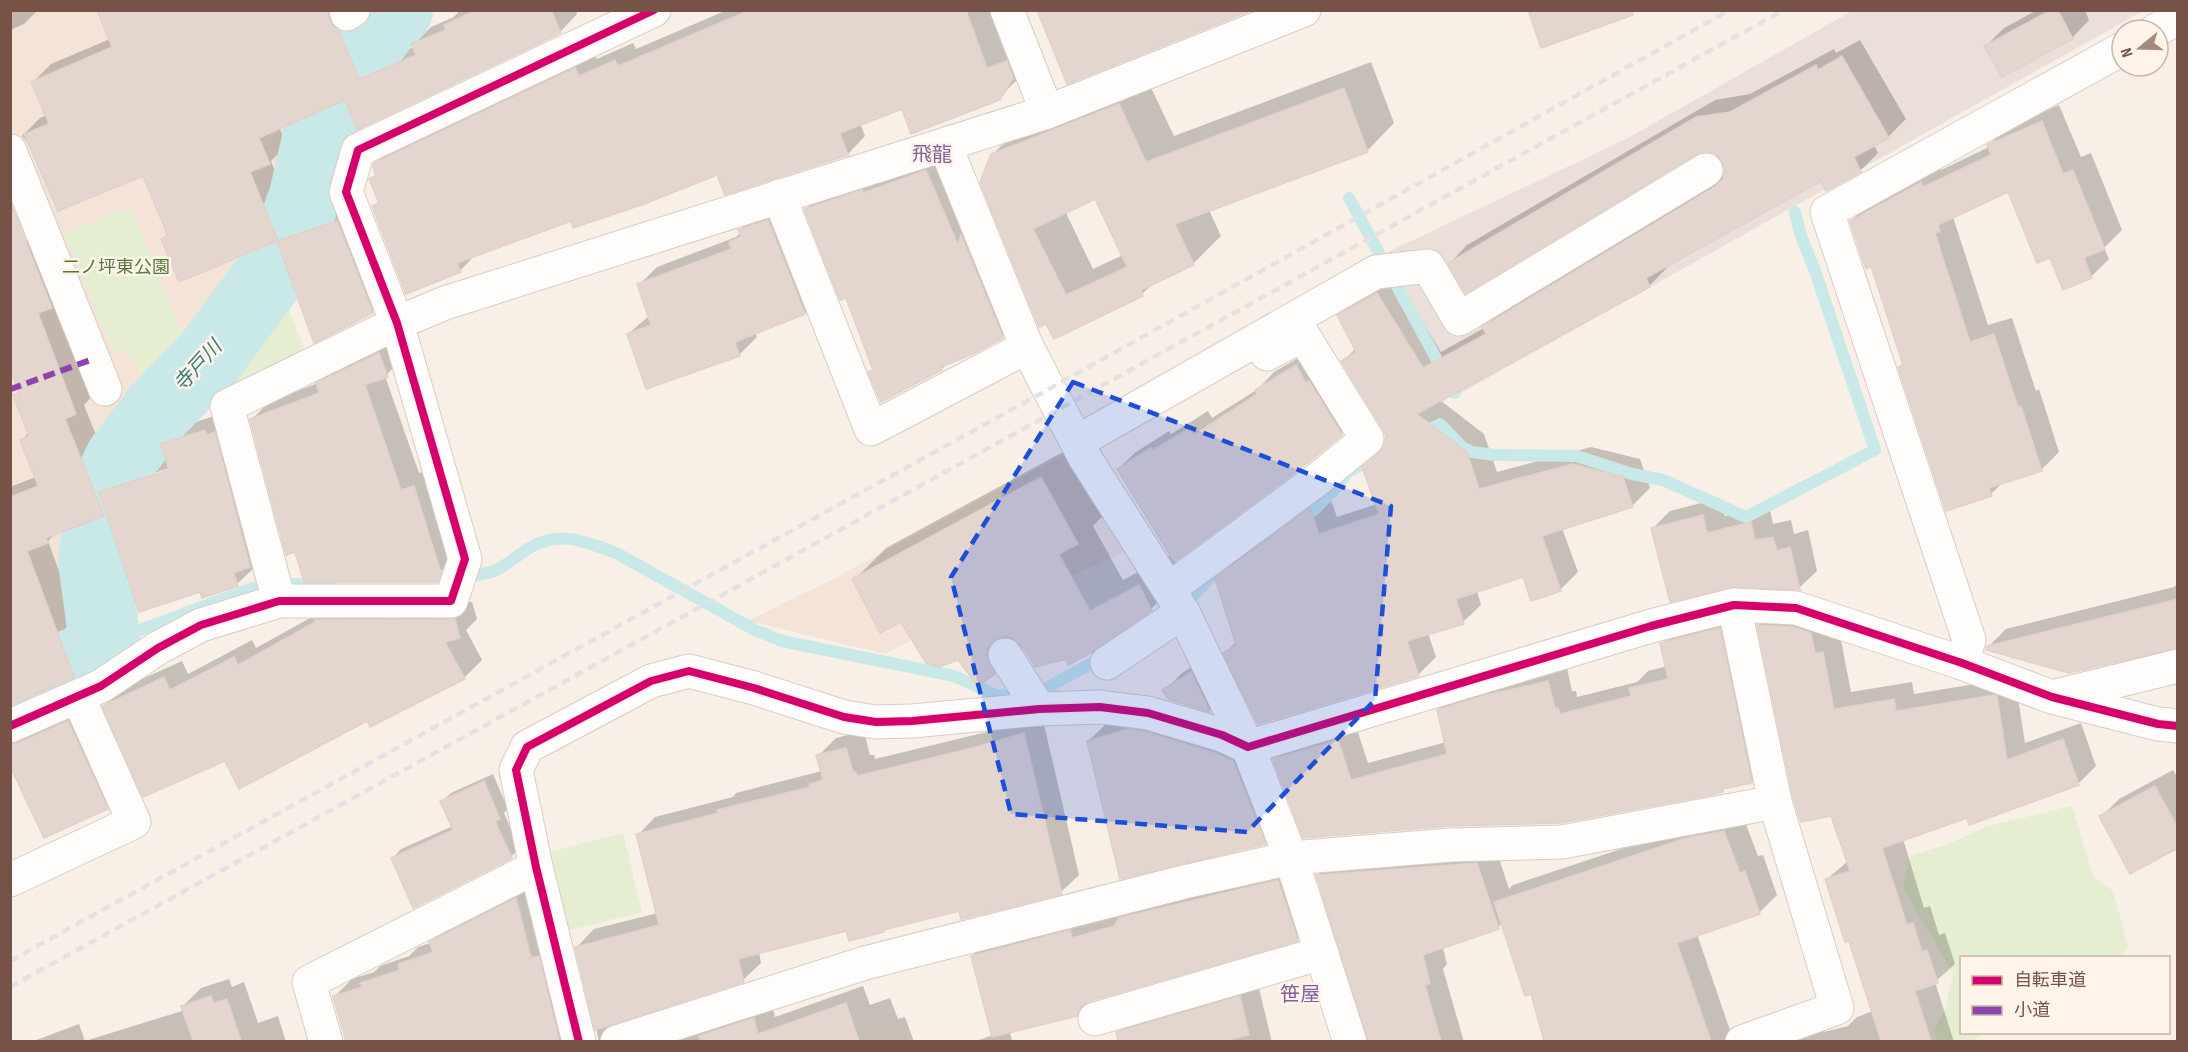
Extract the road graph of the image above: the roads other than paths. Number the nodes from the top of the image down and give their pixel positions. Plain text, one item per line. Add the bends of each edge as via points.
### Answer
1 (346, 10) edge
2 (353, 10) edge
3 (654, 10) edge
4 (1304, 10) edge
5 (1015, 13) edge
6 (2110, 56) edge
7 (1047, 111) junction
8 (945, 145) junction
9 (10, 151) edge
10 (1706, 170) dead end
11 (779, 196) junction
12 (22, 212) edge
13 (397, 323) junction
14 (1027, 347) junction
15 (105, 389) dead end
16 (1081, 450) junction
17 (279, 601) junction
18 (1176, 601) junction
19 (1734, 605) junction
20 (1005, 655) dead end
21 (1107, 663) dead end
22 (1962, 663) junction
23 (2178, 666) edge
24 (78, 697) junction
25 (2052, 697) junction
26 (1040, 709) junction
27 (10, 726) edge
28 (2178, 726) edge
29 (1248, 747) junction
30 (1775, 802) junction
31 (1291, 858) junction
32 (536, 867) junction
33 (10, 880) edge
34 (1322, 953) junction
35 (1095, 1019) dead end
36 (326, 1041) edge
37 (579, 1041) edge
38 (617, 1041) edge
39 (1350, 1041) edge
40 (1742, 1041) edge

1 - 2 street via 347,14
3 - 13 street via 358,150 346,192
4 - 7 street
5 - 7 street
6 - 22 street via 1827,212 1969,640
7 - 8 street
8 - 11 street
8 - 14 street
9 - 12 street
10 - 16 street via 1459,319 1428,266 1385,271
11 - 13 street via 445,303
11 - 14 street via 871,429
12 - 15 street
13 - 17 street via 227,406
13 - 17 street via 465,559 451,601
14 - 16 street
16 - 18 street
16 - 18 street via 1303,335 1367,439
17 - 24 street via 201,625
18 - 21 street
18 - 29 street
19 - 22 street via 1796,608
19 - 29 street via 1651,626
19 - 30 street
20 - 26 street
22 - 25 street
23 - 25 street
24 - 27 street
24 - 33 street via 134,822
25 - 28 street
26 - 29 street via 1100,707 1148,714 1222,735
26 - 32 street via 876,722 844,717 689,671 651,681 526,747 516,770
29 - 31 street
30 - 31 street via 1562,842 1451,845
30 - 40 street via 1837,1008
31 - 34 street
31 - 38 street via 865,963
32 - 36 street via 309,982
32 - 37 street
34 - 35 street
34 - 39 street

